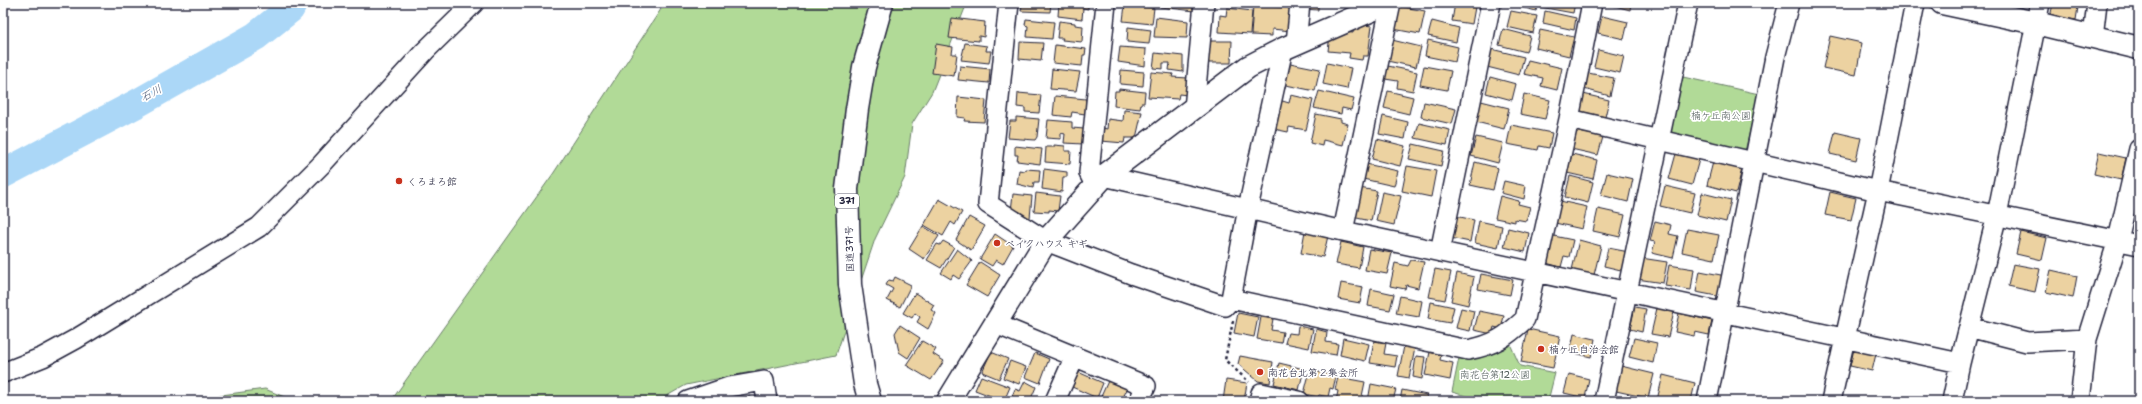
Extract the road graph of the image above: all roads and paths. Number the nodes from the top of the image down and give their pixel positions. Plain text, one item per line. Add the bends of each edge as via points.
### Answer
1 (474, 3) edge
2 (882, 3) edge
3 (1009, 3) edge
4 (1106, 3) edge
5 (1204, 3) edge
6 (1300, 3) edge
7 (1388, 3) edge
8 (1391, 3) edge
9 (1490, 3) edge
10 (1592, 3) edge
11 (1688, 3) edge
12 (1788, 3) edge
13 (1916, 3) edge
14 (1942, 3) edge
15 (2097, 3) edge
16 (2038, 13) edge
17 (2093, 37) junction
18 (1290, 46) junction
19 (2139, 48) edge
20 (1194, 110) junction
21 (1569, 119) junction
22 (1660, 142) junction
23 (2139, 149) edge
24 (1754, 162) junction
25 (1100, 181) junction
26 (1878, 191) junction
27 (1248, 208) junction
28 (1997, 215) junction
29 (1343, 231) junction
30 (2118, 240) junction
31 (1046, 241) junction
32 (2139, 245) edge
33 (1440, 252) junction
34 (1535, 272) junction
35 (1629, 292) junction
36 (1231, 299) junction
37 (1725, 312) junction
38 (996, 324) junction
39 (1969, 327) junction
40 (1844, 337) junction
41 (2087, 339) junction
42 (1075, 356) junction
43 (1960, 363) junction
44 (3, 373) edge
45 (1260, 397) edge
46 (688, 401) edge
47 (767, 401) edge
48 (870, 401) edge
49 (948, 401) edge
50 (1055, 401) edge
51 (1139, 401) edge
52 (1299, 401) edge
53 (1604, 401) edge
54 (1707, 401) edge
55 (1830, 401) edge
56 (1952, 401) edge
57 (2080, 401) edge

1 - 44 street via 425,51 322,164 259,227 76,339 43,357
2 - 48 main road, 国道371号 / 371 via 856,109 847,190 850,285 865,384
3 - 31 street via 988,204
4 - 25 street via 1089,173
5 - 20 street
6 - 18 street
7 - 18 main road
8 - 29 street
9 - 33 street
10 - 21 street
11 - 22 street
12 - 24 street
13 - 26 street
14 - 16 main road
15 - 17 street
16 - 17 main road
16 - 28 street
17 - 19 main road
18 - 20 main road via 1248,67
18 - 27 street
20 - 25 main road
21 - 22 street
21 - 34 street
22 - 24 street
22 - 35 street
23 - 30 street
24 - 26 street
24 - 37 street
25 - 27 street
25 - 31 main road
26 - 28 street
26 - 40 street
27 - 29 street
27 - 36 street
28 - 30 street
28 - 39 street
29 - 33 street
30 - 32 street
30 - 41 street
31 - 36 street via 1131,274 1225,306
31 - 38 main road
33 - 34 street
34 - 35 street
34 - 36 street via 1525,319 1511,332 1488,346 1468,350
35 - 37 street
35 - 53 street
36 - 45 path via 1234,319 1225,360
37 - 40 street
37 - 54 street
38 - 42 street
38 - 49 main road
39 - 41 street via 2027,342
39 - 43 street
40 - 43 street
40 - 55 street
41 - 57 street
42 - 50 street
42 - 51 street via 1146,386
43 - 56 street
45 - 52 street
46 - 47 street via 729,387 764,381

